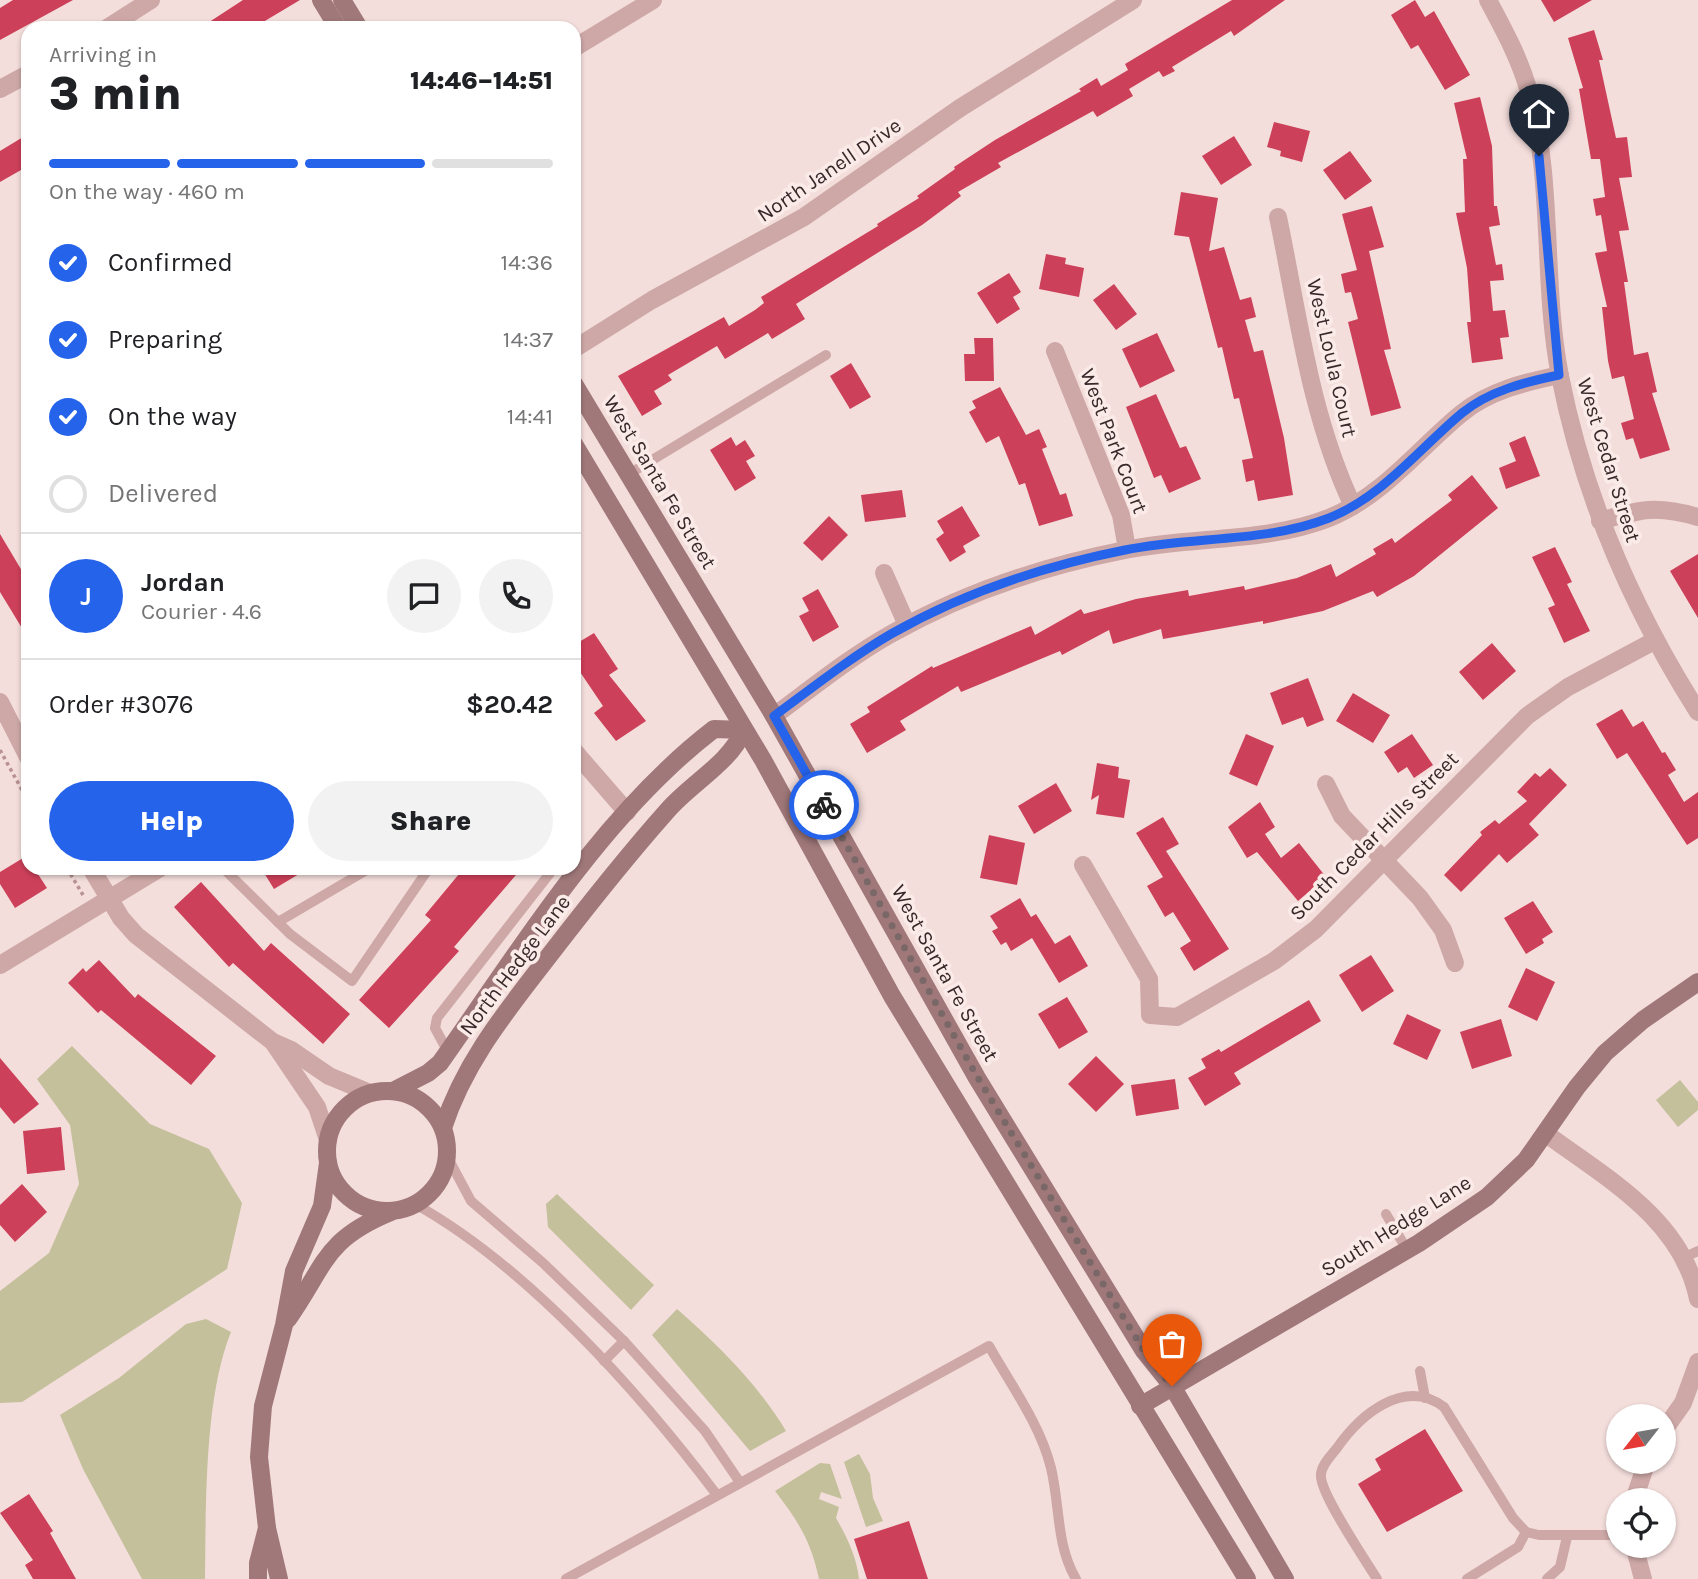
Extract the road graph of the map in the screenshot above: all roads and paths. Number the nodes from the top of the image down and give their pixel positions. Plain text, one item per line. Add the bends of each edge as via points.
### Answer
1 (151, 0) edge
2 (321, 0) edge
3 (342, 0) edge
4 (653, 0) edge
5 (1133, 0) edge
6 (1488, 0) edge
7 (118, 21) edge
8 (334, 21) edge
9 (355, 21) edge
10 (581, 44) edge
11 (21, 78) edge
12 (0, 89) edge
13 (1278, 217) dead end
14 (581, 345) edge
15 (1055, 351) dead end
16 (826, 355) dead end
17 (1559, 375) junction
18 (581, 395) edge
19 (581, 456) edge
20 (629, 474) junction
21 (1353, 506) junction
22 (1698, 517) edge
23 (1600, 522) junction
24 (1127, 549) junction
25 (884, 573) dead end
26 (907, 625) junction
27 (1654, 641) junction
28 (0, 702) edge
29 (1698, 712) edge
30 (774, 716) junction
31 (744, 730) junction
32 (21, 743) edge
33 (0, 750) edge
34 (581, 759) edge
35 (1326, 784) dead end
36 (21, 788) edge
37 (626, 812) junction
38 (581, 861) edge
39 (1383, 861) junction
40 (1083, 865) dead end
41 (71, 875) edge
42 (95, 875) edge
43 (148, 875) edge
44 (230, 875) edge
45 (358, 875) edge
46 (424, 875) edge
47 (549, 875) edge
48 (571, 875) edge
49 (85, 897) dead end
50 (109, 898) junction
51 (278, 922) junction
52 (1455, 963) dead end
53 (0, 965) edge
54 (1698, 982) edge
55 (273, 1042) junction
56 (448, 1052) junction
57 (393, 1091) junction
58 (370, 1093) junction
59 (443, 1128) junction
60 (1545, 1133) junction
61 (328, 1140) junction
62 (447, 1156) junction
63 (328, 1163) junction
64 (415, 1204) junction
65 (394, 1211) junction
66 (1386, 1214) dead end
67 (1407, 1250) junction
68 (1691, 1254) edge
69 (1698, 1299) edge
70 (284, 1325) junction
71 (624, 1341) junction
72 (604, 1361) junction
73 (1698, 1362) edge
74 (1420, 1371) dead end
75 (1172, 1386) junction
76 (1425, 1398) junction
77 (1140, 1406) junction
78 (1676, 1413) edge
79 (739, 1481) junction
80 (717, 1494) junction
81 (267, 1528) junction
82 (1526, 1532) junction
83 (1606, 1536) edge
84 (1567, 1537) junction
85 (1637, 1558) edge
86 (258, 1579) edge
87 (279, 1579) edge
88 (566, 1579) edge
89 (1076, 1579) edge
90 (1247, 1579) edge
91 (1285, 1579) edge
92 (1377, 1579) edge
93 (1467, 1579) edge
94 (1547, 1579) edge
95 (1643, 1579) edge

1 - 7 street
2 - 8 street
3 - 9 street
4 - 10 street
5 - 14 street, North Janell Drive via 960,108 804,217
6 - 17 street, West Cedar Street via 1513,45 1530,94
11 - 12 street
13 - 21 street, West Loula Court via 1328,449
15 - 24 street, West Park Court via 1121,515
16 - 20 lane
17 - 21 street via 1496,393 1463,412 1412,461
17 - 23 street, West Cedar Street
18 - 20 street, West Santa Fe Street
19 - 31 street
20 - 30 street, West Santa Fe Street
21 - 24 street via 1285,530
22 - 23 street via 1666,508 1638,510
23 - 27 street, West Cedar Street
24 - 26 street via 1044,569
25 - 26 street
26 - 30 street
27 - 29 street, West Cedar Street
27 - 39 street, South Cedar Hills Street via 1567,688 1527,716
28 - 32 street
30 - 31 street
30 - 75 street, West Santa Fe Street via 978,1078 1144,1351
31 - 37 street, North Hedge Lane via 714,729 677,759
31 - 59 street, North Hedge Lane via 732,752 648,832 521,993 455,1090
31 - 77 street via 892,996
33 - 36 path
34 - 37 street
35 - 39 street via 1342,816
37 - 38 street, North Hedge Lane
39 - 40 street, South Cedar Hills Street via 1316,929 1274,961 1177,1017 1150,1015 1149,979
39 - 52 street via 1420,898 1443,930
41 - 49 path
42 - 50 street
43 - 50 street
44 - 51 lane
45 - 51 lane
46 - 51 lane via 352,981
47 - 56 lane via 437,1018 435,1028
48 - 56 street, North Hedge Lane
50 - 53 street
50 - 55 street via 136,935
54 - 60 street, South Hedge Lane via 1605,1053
55 - 58 street via 329,1076
55 - 61 street via 317,1107
56 - 57 street, North Hedge Lane via 428,1073
57 - 58 street
57 - 59 street via 423,1102
58 - 61 street via 342,1111
59 - 62 street
60 - 67 street, South Hedge Lane via 1526,1160 1487,1197
60 - 68 street via 1631,1196
61 - 63 street
62 - 64 street via 441,1178
62 - 71 lane via 471,1201
63 - 65 street via 345,1194 376,1210
63 - 70 street via 322,1206 294,1271
64 - 65 street
64 - 72 lane via 483,1249
65 - 70 street via 346,1234 326,1256
66 - 67 lane
67 - 75 street, South Hedge Lane
68 - 69 street
70 - 81 street via 265,1394 259,1457
71 - 72 lane
71 - 79 lane via 705,1431
72 - 80 lane
73 - 78 street
74 - 76 lane
75 - 77 street, South Hedge Lane
75 - 91 street, West Santa Fe Street
76 - 82 lane via 1444,1407
76 - 92 lane via 1396,1400 1361,1417 1321,1476 1328,1497
77 - 90 street
79 - 80 lane
79 - 89 lane via 989,1346 1043,1442 1059,1532
80 - 88 lane
81 - 86 street
81 - 87 street
82 - 84 lane
82 - 93 lane via 1518,1547
83 - 84 lane
84 - 94 lane via 1560,1567
85 - 95 street

